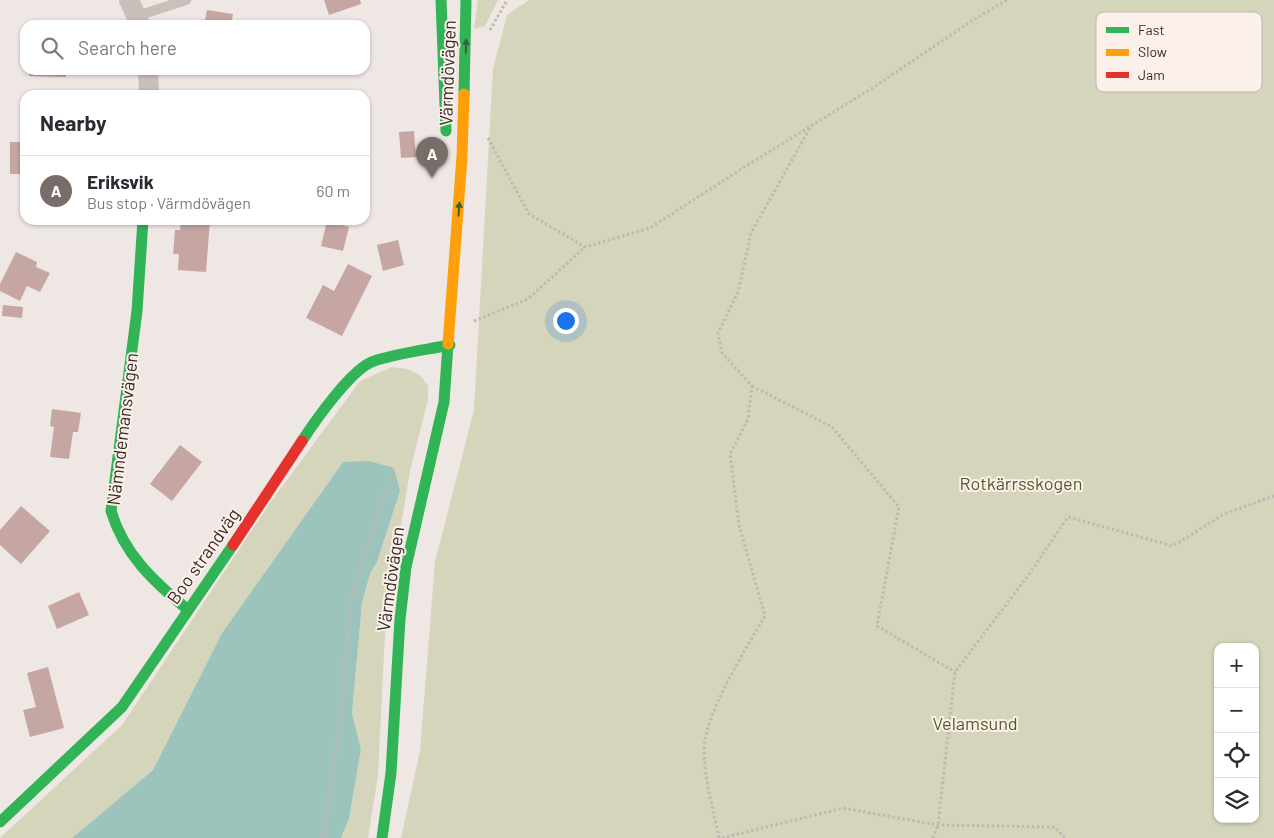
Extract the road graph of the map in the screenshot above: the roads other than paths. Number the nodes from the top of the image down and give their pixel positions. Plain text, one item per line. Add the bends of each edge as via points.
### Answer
1 (186, 0) edge
2 (441, 0) edge
3 (466, 0) edge
4 (135, 14) edge
5 (148, 75) edge
6 (149, 90) edge
7 (447, 146) dead end
8 (448, 184) dead end
9 (143, 225) edge
10 (451, 327) junction
11 (450, 345) junction
12 (187, 608) junction
13 (0, 822) edge
14 (382, 838) edge

1 - 4 lane
2 - 7 main road, Värmdövägen
10 -> 3 main road, Värmdövägen via 462,157
5 - 6 street
8 - 10 main road, Värmdövägen
9 - 12 main road, Nämndemansvägen via 137,311 111,511 114,527 151,580
10 - 11 main road, Värmdövägen
11 - 12 main road, Boo strandväg via 372,361 355,372 313,424 273,487
11 - 14 main road, Värmdövägen via 444,402 406,567 391,773
12 - 13 main road, Boo strandväg via 122,707

